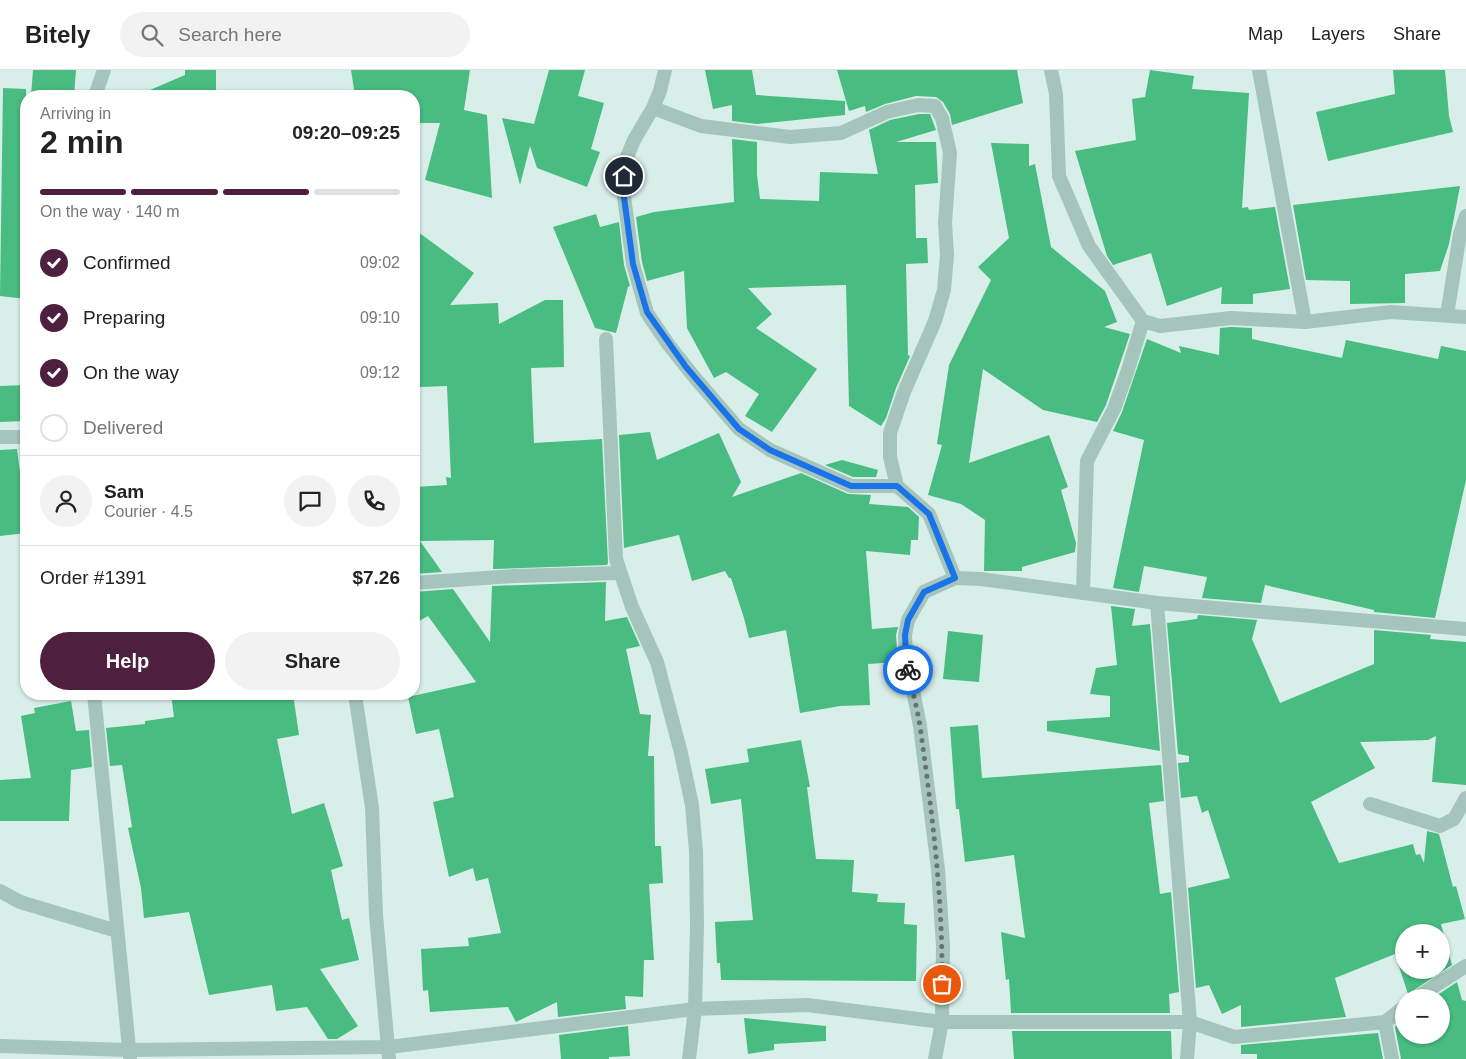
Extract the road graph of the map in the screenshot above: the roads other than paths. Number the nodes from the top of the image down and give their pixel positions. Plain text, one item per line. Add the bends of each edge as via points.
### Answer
1 (104, 70) edge
2 (665, 70) edge
3 (1051, 70) edge
4 (1260, 70) edge
5 (96, 90) edge
6 (653, 108) junction
7 (1466, 216) edge
8 (1447, 315) junction
9 (1466, 316) edge
10 (1143, 321) junction
11 (1305, 322) junction
12 (606, 339) dead end
13 (0, 437) edge
14 (20, 437) edge
15 (897, 486) junction
16 (619, 573) junction
17 (955, 578) junction
18 (420, 583) edge
19 (1083, 593) junction
20 (1157, 603) junction
21 (1466, 629) edge
22 (95, 700) edge
23 (357, 700) edge
24 (1466, 798) edge
25 (1370, 804) dead end
26 (0, 891) edge
27 (117, 931) junction
28 (1466, 966) edge
29 (1430, 989) edge
30 (695, 1009) junction
31 (1395, 1014) edge
32 (942, 1022) junction
33 (1190, 1022) junction
34 (1385, 1022) junction
35 (0, 1046) edge
36 (389, 1053) edge
37 (130, 1054) edge
38 (689, 1059) edge
39 (935, 1059) edge
40 (1187, 1059) edge
41 (1392, 1059) edge

1 - 5 street
2 - 6 street
3 - 10 street via 1056,94 1059,176 1089,246
4 - 11 street
6 - 15 street via 634,140 626,162 623,190 633,264 647,312 690,372 739,429 770,450 851,486
6 - 15 street via 701,126 790,137 841,133 887,112 918,105 935,106 942,118 950,153 944,290 890,434 890,457
7 - 8 street
8 - 9 street
8 - 11 street via 1391,312
10 - 11 street via 1160,326 1231,318
10 - 19 street via 1114,408 1087,461
12 - 16 street
13 - 14 street
15 - 17 street via 929,514
16 - 18 street
16 - 30 street via 657,662 682,753 692,805 696,851
17 - 19 street via 981,578
17 - 32 street via 924,592 908,620 905,635 938,869 943,946
19 - 20 street
20 - 21 street
20 - 33 street
22 - 27 street
23 - 36 street via 372,808 376,915
24 - 25 street via 1454,819 1440,826
26 - 27 street via 20,902
27 - 37 street
28 - 29 street
30 - 32 street via 807,1004
30 - 36 street
30 - 38 street
31 - 34 street
32 - 33 street
32 - 39 street
33 - 34 street via 1234,1037
33 - 40 street
34 - 41 street
35 - 37 street
36 - 37 street

